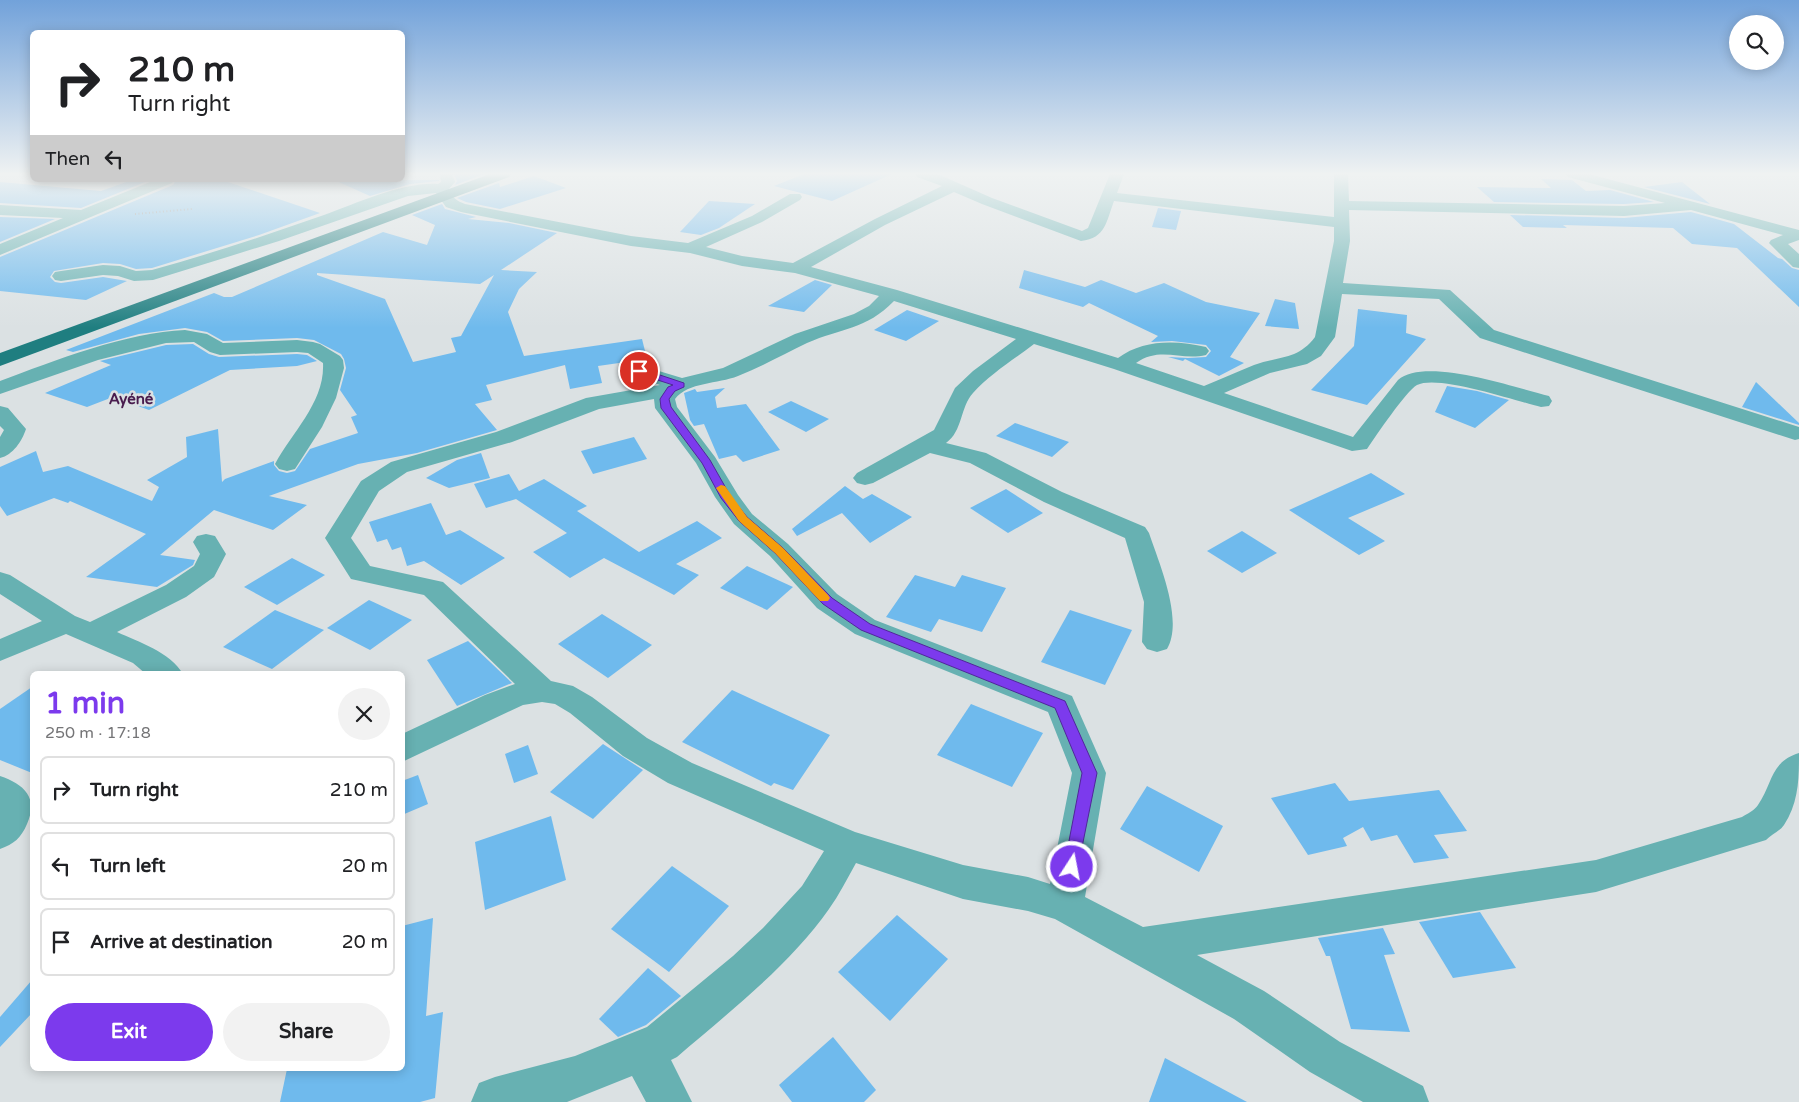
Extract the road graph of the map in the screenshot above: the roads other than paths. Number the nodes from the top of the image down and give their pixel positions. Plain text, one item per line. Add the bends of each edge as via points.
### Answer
1 (57, 225) edge
2 (309, 225) edge
3 (342, 225) edge
4 (551, 225) edge
5 (742, 225) edge
6 (874, 225) edge
7 (1053, 225) edge
8 (1097, 225) edge
9 (1342, 225) edge
10 (1763, 225) edge
11 (1798, 235) edge
12 (690, 248) junction
13 (0, 250) edge
14 (1799, 263) edge
15 (796, 268) junction
16 (61, 276) dead end
17 (1333, 288) junction
18 (891, 294) junction
19 (1031, 337) junction
20 (1199, 351) dead end
21 (0, 360) edge
22 (1121, 365) junction
23 (639, 371) dead end
24 (676, 387) junction
25 (0, 388) edge
26 (1206, 393) junction
27 (1542, 401) dead end
28 (0, 413) edge
29 (1795, 433) dead end
30 (927, 445) junction
31 (0, 451) edge
32 (287, 464) dead end
33 (865, 478) dead end
34 (206, 542) dead end
35 (0, 581) edge
36 (79, 628) junction
37 (1158, 642) dead end
38 (0, 651) edge
39 (164, 671) edge
40 (542, 691) junction
41 (405, 748) edge
42 (1799, 766) edge
43 (0, 790) edge
44 (0, 834) edge
45 (848, 845) junction
46 (1065, 904) junction
47 (1140, 946) junction
48 (642, 1051) junction
49 (492, 1102) edge
50 (670, 1102) edge
51 (1407, 1102) edge

1 - 13 street
2 - 16 street via 153,275 134,276 103,270
3 - 21 main road
4 - 12 street via 631,241
5 - 12 street
6 - 15 street
7 - 8 street via 1081,236 1090,235
9 - 17 street
10 - 11 street
11 - 14 street via 1777,243
12 - 15 street via 742,261
15 - 18 street
17 - 26 street via 1325,337 1314,352 1300,360 1263,370
17 - 29 street via 1444,294 1487,334
18 - 19 street
18 - 24 street via 861,318 802,338 730,372
19 - 22 street
19 - 30 street via 985,370 962,392 944,434
20 - 22 street via 1149,348 1133,354
22 - 26 street
23 - 24 street
24 - 40 street via 594,403 504,438 400,467 370,486 338,538 361,572 433,588
24 - 46 street via 664,399 666,408 707,462 726,498 743,519 779,550 827,601 865,627 1060,704 1089,773
25 - 32 street via 133,344 187,335 200,337 220,349 313,348 333,360 334,376 306,435
26 - 27 street via 1352,444 1359,444 1409,381 1427,376 1448,378
28 - 31 street via 15,429
30 - 33 street
30 - 37 street via 978,458 1053,497 1136,532 1158,602
34 - 36 street via 213,554 204,571 176,591
35 - 36 street
36 - 38 street
36 - 39 street via 143,656
40 - 41 street via 519,694 496,703
40 - 45 street via 562,694 581,705 635,747 680,773
42 - 47 street via 1786,780 1771,816 1753,829 1596,876
43 - 44 street via 17,807 10,824
45 - 46 street via 963,882
45 - 48 street via 815,898 771,947 662,1042
46 - 47 street
47 - 51 street via 1249,1005 1325,1058
48 - 49 street via 576,1078
48 - 50 street

